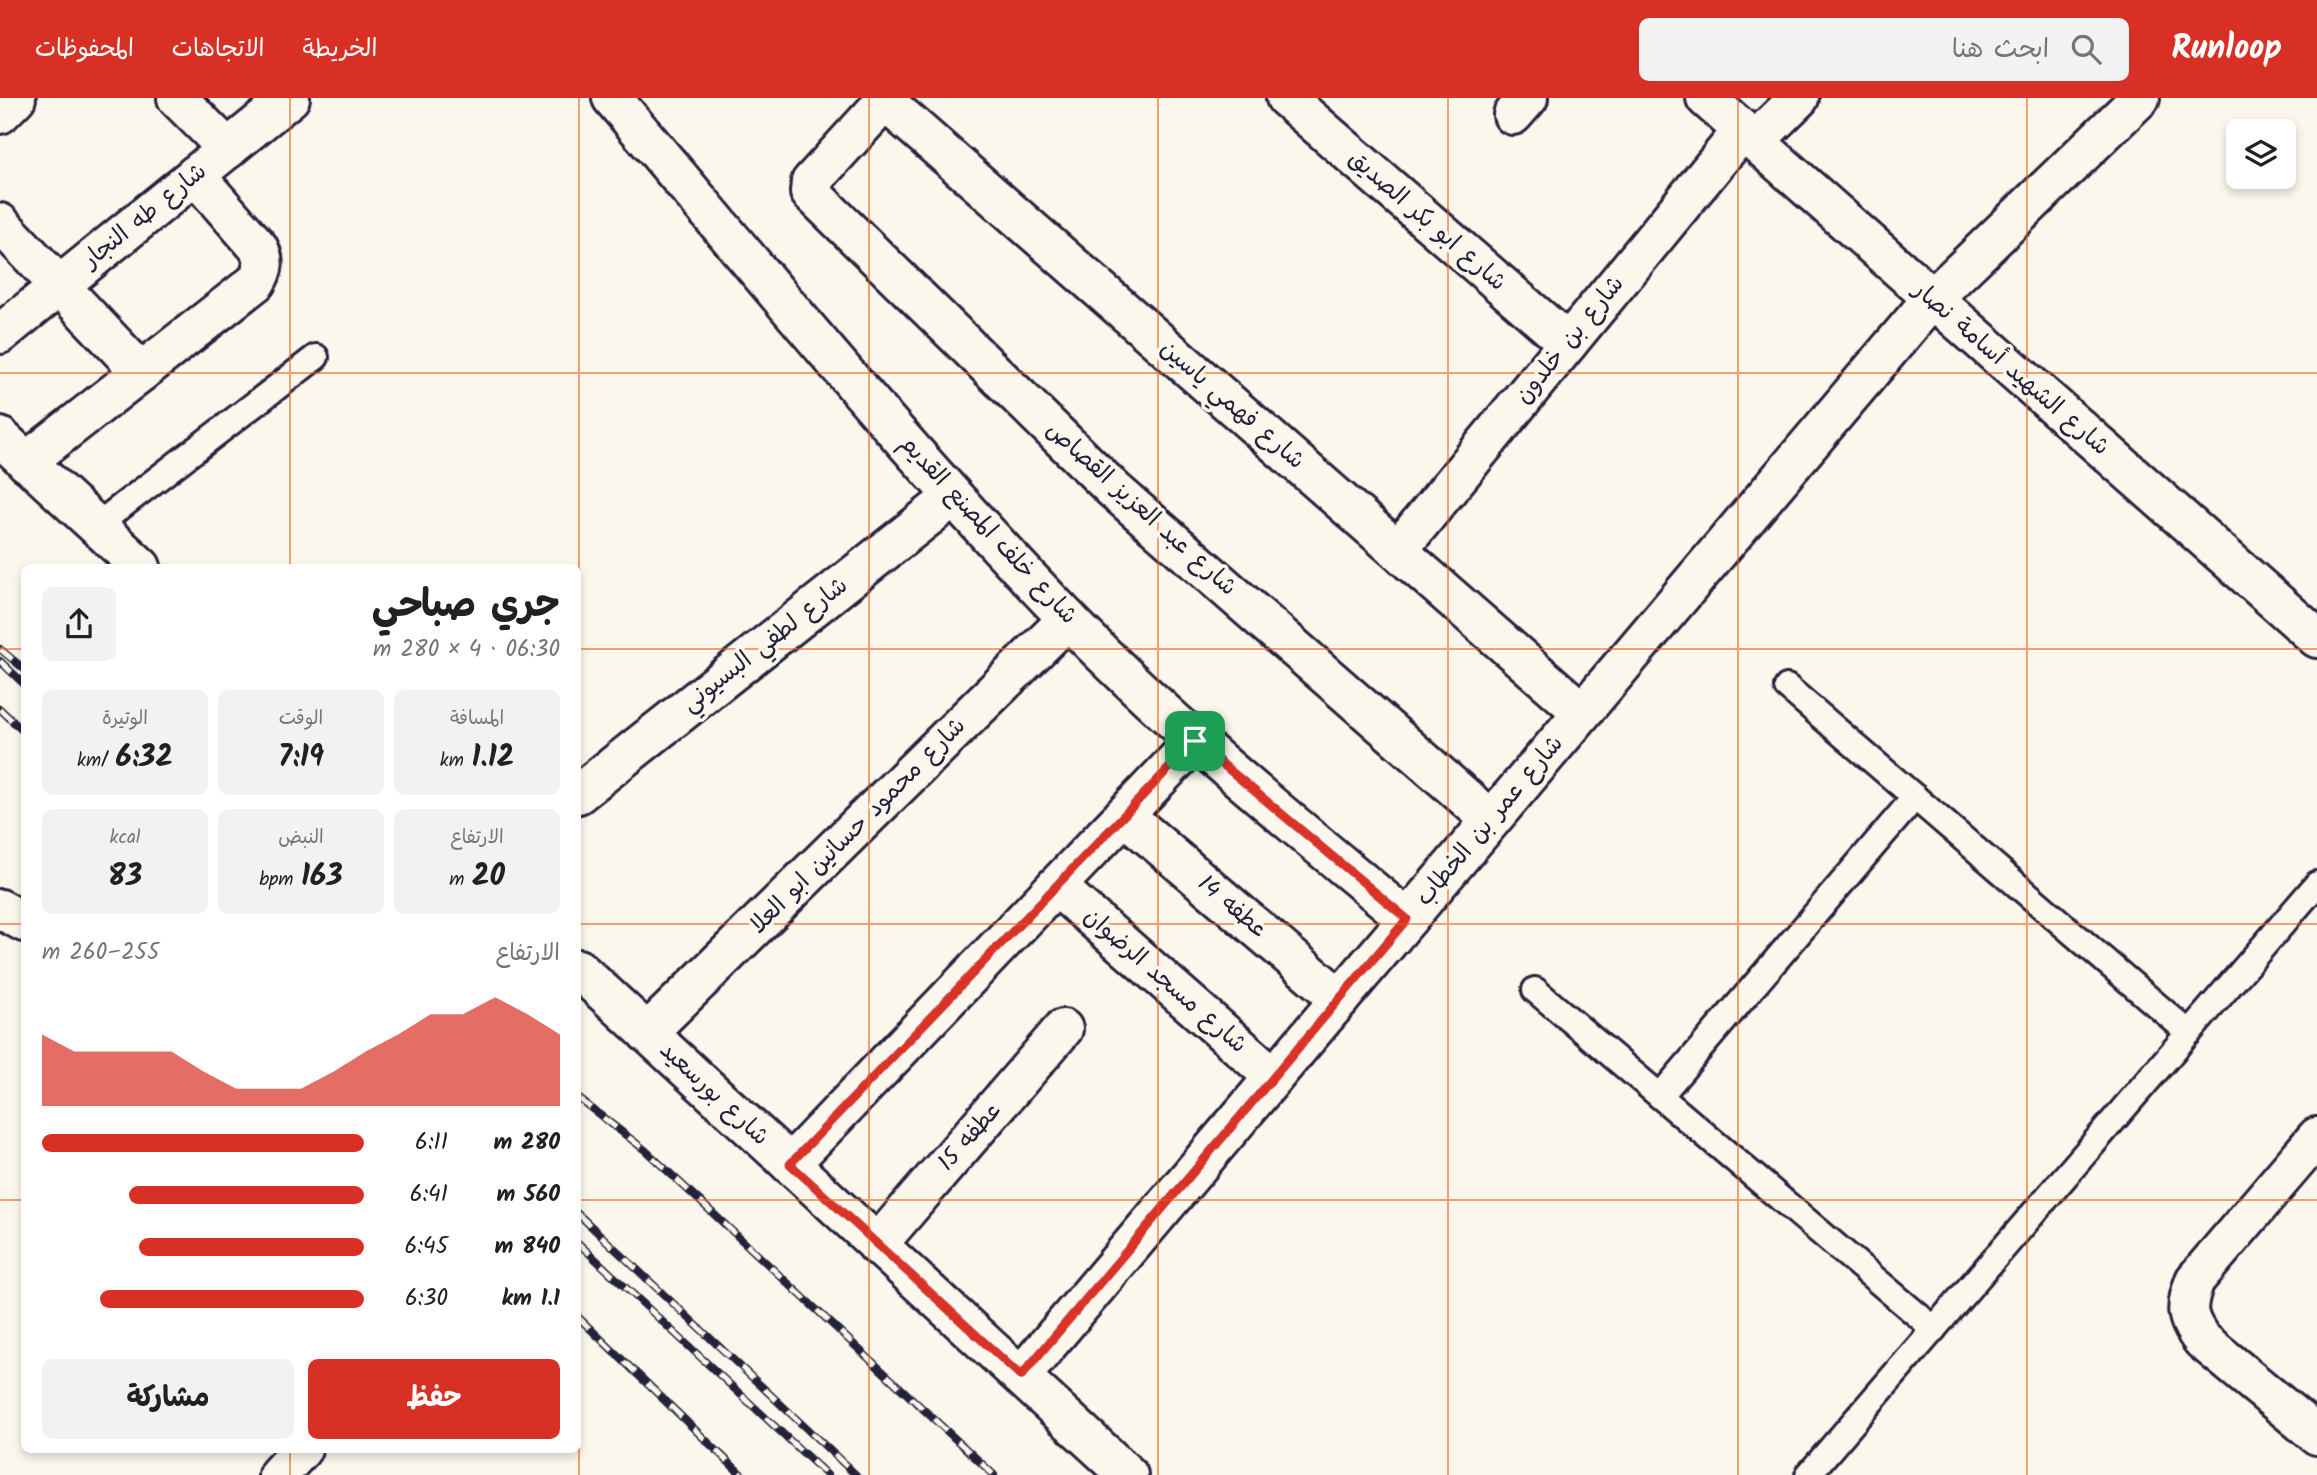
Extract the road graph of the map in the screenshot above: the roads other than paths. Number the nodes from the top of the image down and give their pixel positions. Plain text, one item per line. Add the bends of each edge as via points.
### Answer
1 (16, 98) edge
2 (177, 98) edge
3 (290, 98) edge
4 (612, 98) edge
5 (1286, 98) edge
6 (1706, 98) edge
7 (1799, 98) edge
8 (2140, 98) edge
9 (883, 99) edge
10 (0, 114) edge
11 (1749, 135) junction
12 (228, 149) junction
13 (195, 175) junction
14 (0, 223) edge
15 (60, 285) junction
16 (1932, 299) junction
17 (0, 334) edge
18 (1568, 343) junction
19 (317, 357) dead end
20 (141, 372) junction
21 (13, 449) edge
22 (953, 497) junction
23 (96, 526) junction
24 (1398, 550) junction
25 (138, 564) edge
26 (1068, 619) junction
27 (2317, 638) edge
28 (1787, 687) dead end
29 (1582, 712) junction
30 (1195, 741) junction
31 (581, 792) edge
32 (1915, 797) junction
33 (1124, 815) junction
34 (1491, 820) junction
35 (2317, 884) edge
36 (1056, 886) junction
37 (0, 909) edge
38 (1407, 919) junction
39 (21, 920) edge
40 (581, 972) edge
41 (1535, 990) dead end
42 (1340, 999) junction
43 (1063, 1029) dead end
44 (647, 1033) junction
45 (2189, 1033) junction
46 (1274, 1077) junction
47 (1660, 1096) junction
48 (2317, 1137) edge
49 (790, 1164) junction
50 (877, 1245) junction
51 (1934, 1329) junction
52 (1021, 1376) junction
53 (2317, 1435) edge
54 (298, 1453) edge
55 (278, 1475) edge
56 (1128, 1475) edge
57 (1808, 1475) edge

1 - 10 street
2 - 12 street
3 - 12 street, شارع طه النجار
4 - 22 street, شارع خلف المصنع القديم
5 - 18 street, شارع ابو بكر الصديق
6 - 11 street, شارع الشهيد أسامة نصار
7 - 11 street, شارع بن خلدون
8 - 16 street, شارع عمر بن الخطاب
9 - 24 street, شارع فهمي ياسين
9 - 34 street, شارع عبد العزيز القصاص via 811,182 810,192 1114,490
11 - 16 street, شارع الشهيد أسامة نصار
11 - 18 street, شارع بن خلدون
12 - 13 street, شارع طه النجار
13 - 15 street, شارع طه النجار
13 - 20 street via 258,247 264,264 256,282
14 - 15 street
15 - 17 street, شارع طه النجار
15 - 20 street
16 - 27 street, شارع الشهيد أسامة نصار
16 - 29 street, شارع عمر بن الخطاب
18 - 24 street, شارع بن خلدون
19 - 23 lane
20 - 21 street
21 - 23 street
22 - 26 street, شارع خلف المصنع القديم
22 - 31 street, شارع لطفي البسيوني
23 - 25 street
24 - 29 street, شارع فهمي ياسين
26 - 30 street, شارع خلف المصنع القديم
26 - 44 street, شارع محمود حسانين ابو العلا
28 - 32 lane
29 - 34 street, شارع عمر بن الخطاب
30 - 33 street
30 - 38 street, شارع خلف المصنع القديم
32 - 45 lane
32 - 47 lane
33 - 36 street
33 - 42 street, عطفه 14
34 - 38 street, شارع عمر بن الخطاب
35 - 45 lane
36 - 46 street, شارع مسجد الرضوان
36 - 49 street
37 - 39 street
38 - 42 street, شارع عمر بن الخطاب
40 - 44 street, شارع بورسعيد
41 - 47 lane
42 - 46 street, شارع عمر بن الخطاب
43 - 50 street, عطفه 15
44 - 49 street, شارع بورسعيد
45 - 51 lane
46 - 52 street, شارع عمر بن الخطاب
47 - 51 lane
48 - 53 street via 2194,1280 2187,1300 2190,1323 2202,1340
49 - 50 street, شارع بورسعيد
50 - 52 street, شارع بورسعيد
51 - 57 lane
52 - 56 street, شارع بورسعيد
54 - 55 street

